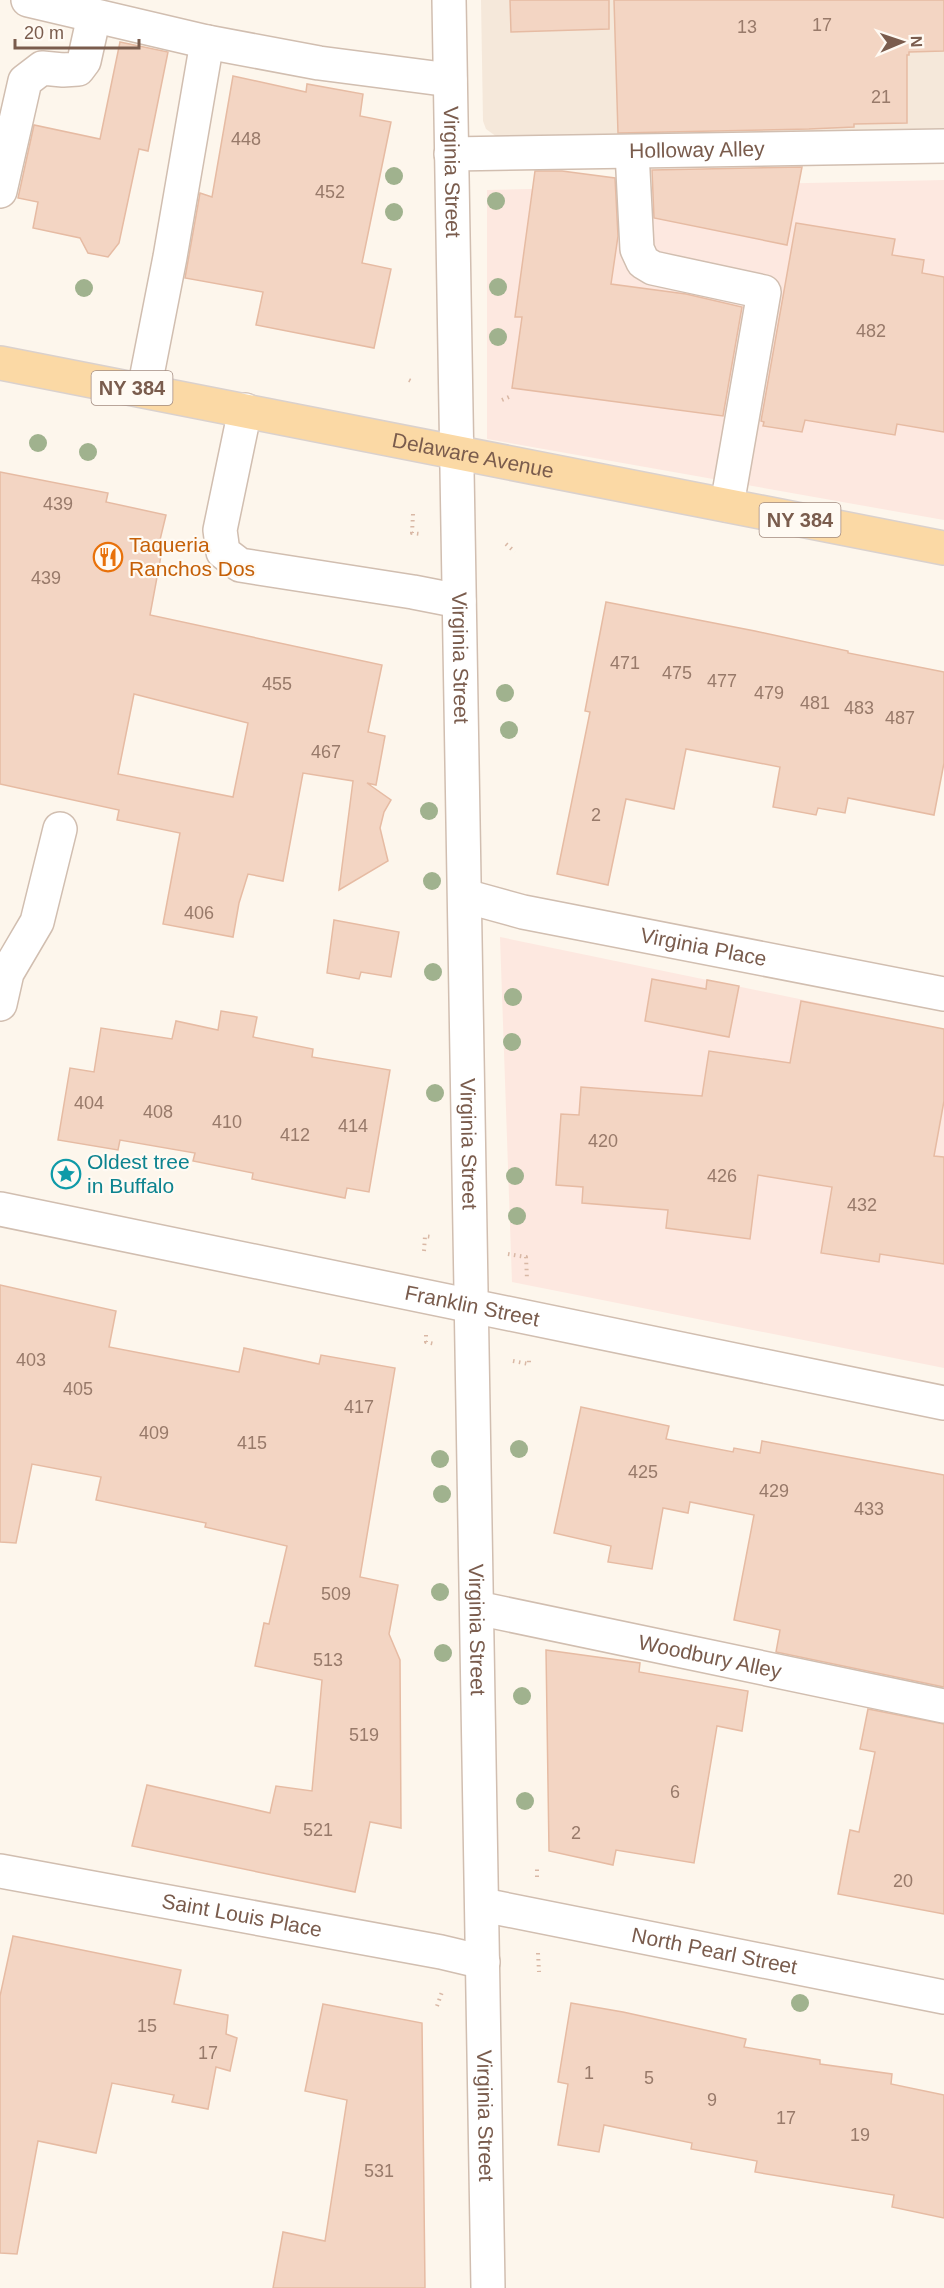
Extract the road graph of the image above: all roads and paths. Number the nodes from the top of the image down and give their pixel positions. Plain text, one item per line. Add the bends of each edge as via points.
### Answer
1 (28, 0) edge
2 (448, 0) edge
3 (94, 16) junction
4 (207, 42) junction
5 (450, 80) junction
6 (944, 146) edge
7 (632, 152) junction
8 (451, 154) junction
9 (0, 191) edge
10 (0, 363) edge
11 (144, 390) junction
12 (511, 396) dead end
13 (502, 400) dead end
14 (245, 410) junction
15 (457, 452) junction
16 (727, 505) junction
17 (412, 514) dead end
18 (412, 533) dead end
19 (506, 544) dead end
20 (944, 548) edge
21 (515, 552) dead end
22 (459, 601) junction
23 (60, 829) dead end
24 (465, 896) junction
25 (944, 994) edge
26 (0, 1005) edge
27 (0, 1209) edge
28 (424, 1236) dead end
29 (424, 1251) dead end
30 (508, 1254) dead end
31 (527, 1279) dead end
32 (472, 1306) junction
33 (513, 1361) dead end
34 (529, 1364) dead end
35 (944, 1403) edge
36 (477, 1608) junction
37 (944, 1706) edge
38 (0, 1870) edge
39 (483, 1905) junction
40 (538, 1947) dead end
41 (483, 1962) junction
42 (539, 1972) dead end
43 (443, 1988) dead end
44 (944, 1997) edge
45 (437, 2006) dead end
46 (488, 2288) edge

1 - 3 street
2 - 5 street, Virginia Street
3 - 4 street
3 - 9 street via 84,61 78,69 42,68 25,81
4 - 5 street via 319,63
4 - 11 street
5 - 8 street, Virginia Street
6 - 7 street, Holloway Alley
7 - 8 street, Holloway Alley
7 - 16 street via 637,249 643,262 653,268 764,292
8 - 15 street, Virginia Street
10 - 11 main road, Delaware Avenue / NY 384
11 - 14 main road, Delaware Avenue / NY 384
12 - 13 path
14 - 15 main road, Delaware Avenue / NY 384
14 - 22 street via 220,530 223,552 240,565
15 - 16 main road, Delaware Avenue / NY 384
15 - 22 street, Virginia Street
16 - 20 main road, Delaware Avenue / NY 384
17 - 18 path
19 - 21 path
22 - 24 street, Virginia Street
23 - 26 street via 37,922 7,973
24 - 25 street, Virginia Place via 535,914
24 - 32 street, Virginia Street
27 - 32 street, Franklin Street
28 - 29 path
30 - 31 path via 526,1257
32 - 35 street, Franklin Street
32 - 36 street, Virginia Street
33 - 34 path
36 - 37 street, Woodbury Alley
36 - 39 street, Virginia Street
38 - 41 street, Saint Louis Place
39 - 41 street, Virginia Street
39 - 44 street, North Pearl Street
40 - 42 path
41 - 46 street, Virginia Street
43 - 45 path

